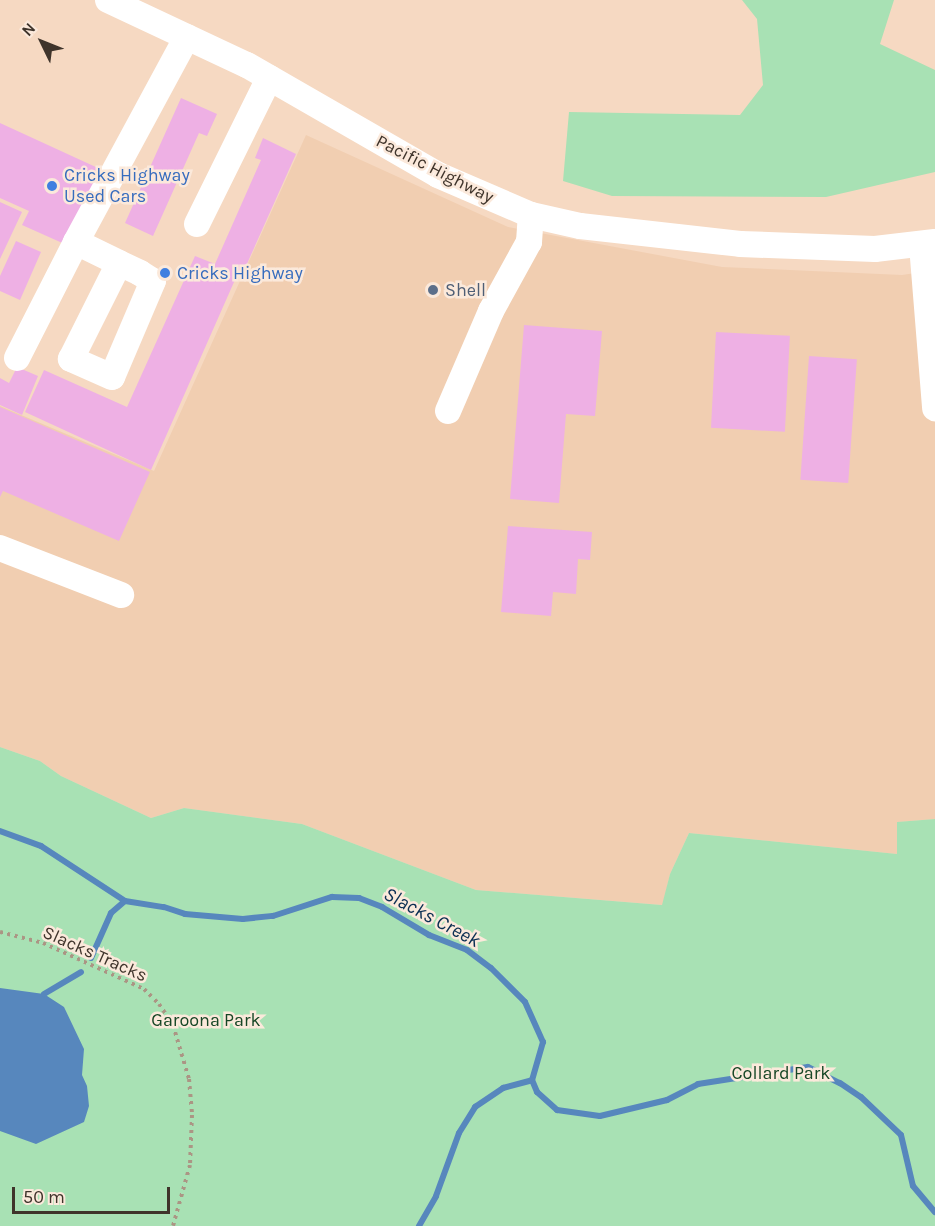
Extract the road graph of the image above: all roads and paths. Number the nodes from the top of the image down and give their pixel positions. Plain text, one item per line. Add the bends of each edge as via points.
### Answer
1 (108, 0) edge
2 (187, 37) junction
3 (269, 78) junction
4 (531, 215) junction
5 (197, 224) dead end
6 (76, 242) junction
7 (928, 243) edge
8 (119, 263) dead end
9 (17, 358) dead end
10 (935, 408) edge
11 (448, 411) dead end
12 (0, 548) edge
13 (121, 595) dead end
14 (0, 932) edge
15 (173, 1226) edge

1 - 2 street, Pacific Highway
2 - 3 street, Pacific Highway
2 - 6 street
3 - 4 street, Pacific Highway via 438,175
3 - 5 street
4 - 7 street, Pacific Highway via 601,229 740,244 875,249
4 - 11 street via 529,242 491,311
6 - 8 street
6 - 9 street
7 - 10 street
12 - 13 street
14 - 15 path, Slacks Tracks via 43,943 144,989 173,1025 189,1079 192,1115 190,1165

